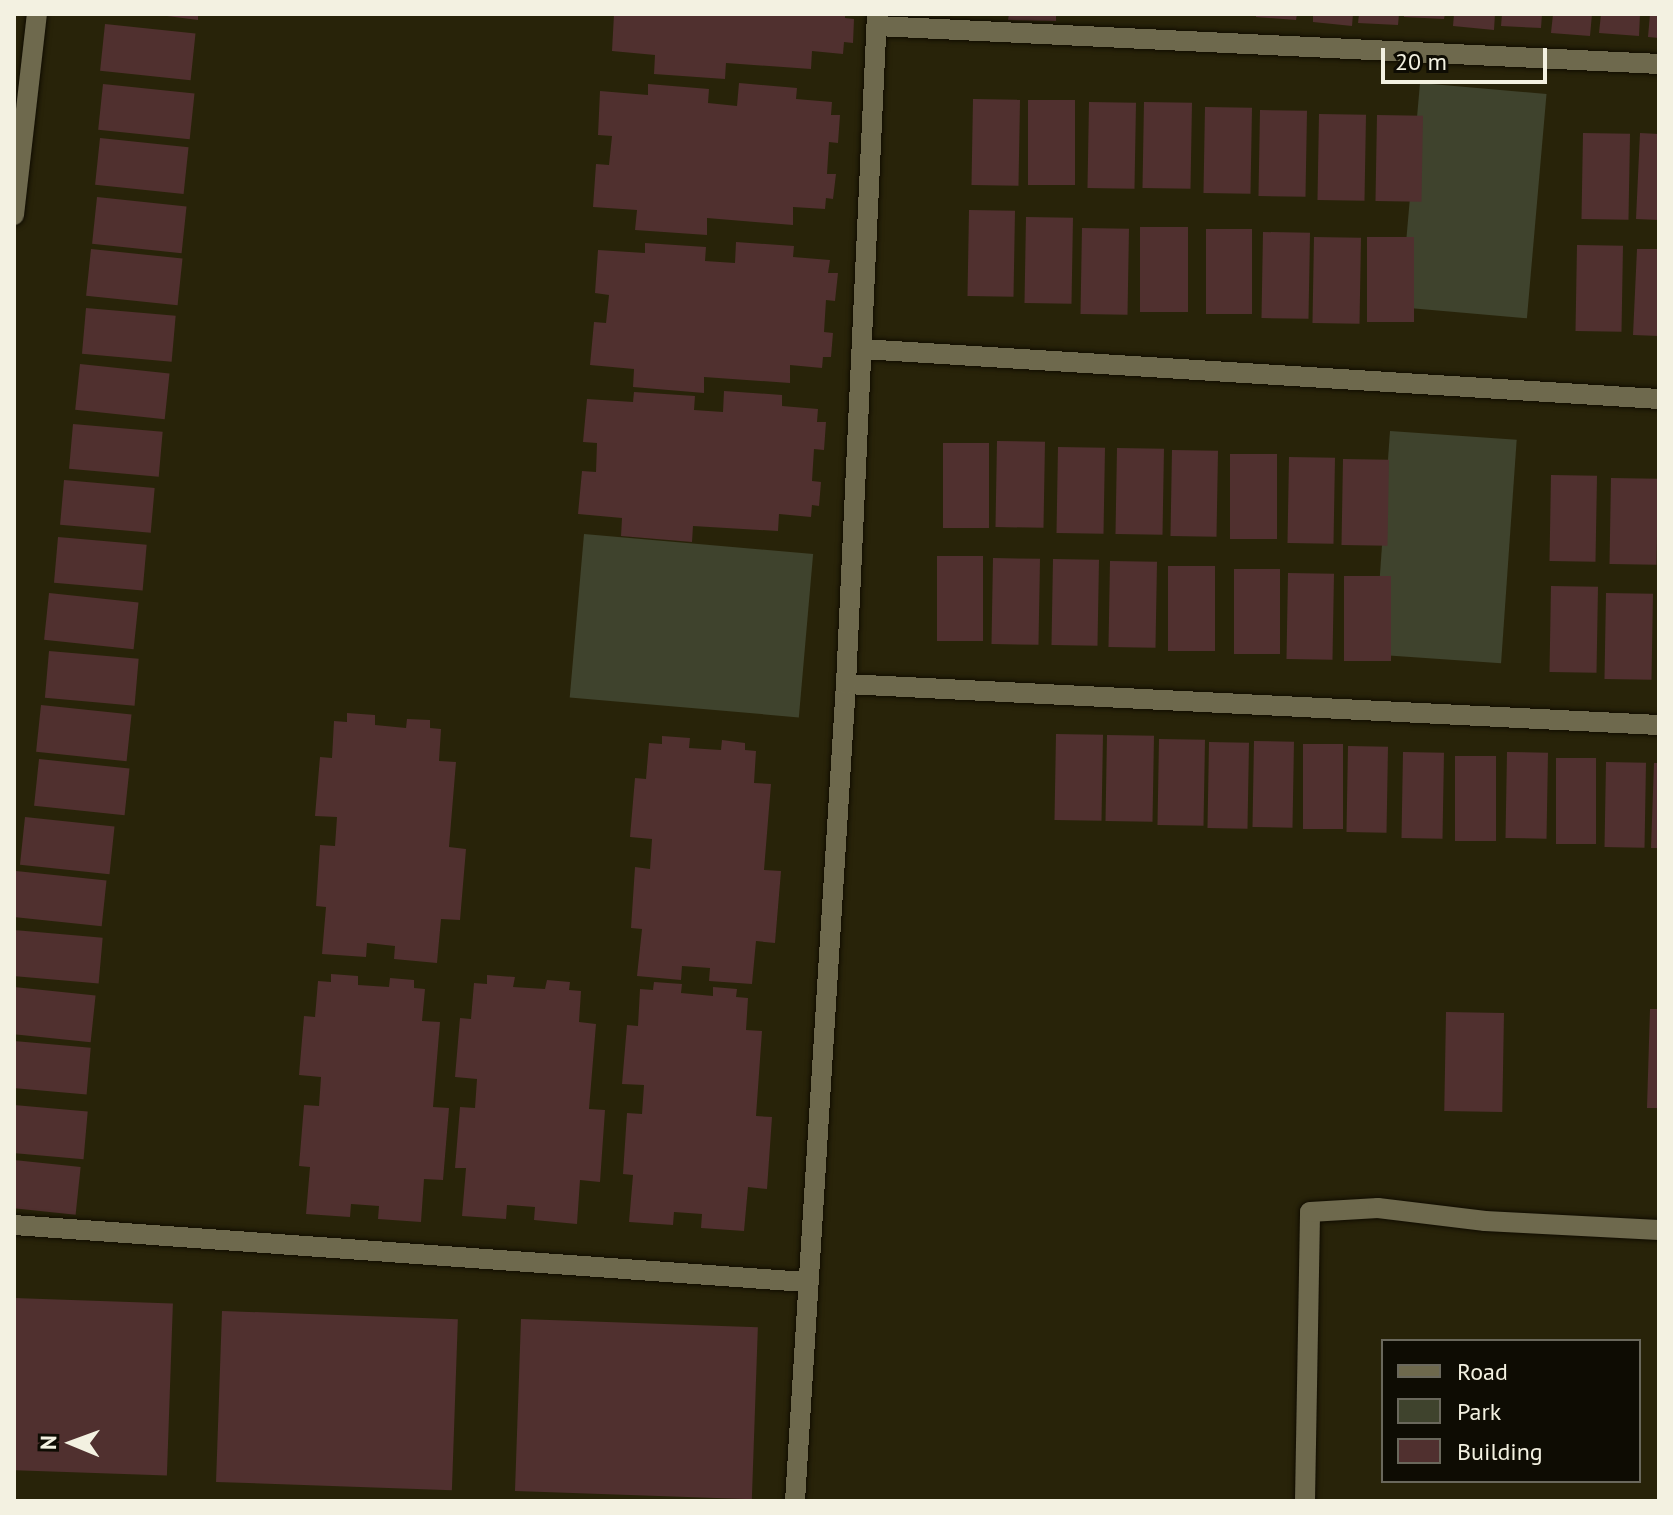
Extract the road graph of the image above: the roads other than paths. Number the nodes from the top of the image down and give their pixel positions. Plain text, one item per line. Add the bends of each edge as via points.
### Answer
1 (37, 14) edge
2 (877, 20) edge
3 (1659, 64) edge
4 (14, 215) edge
5 (862, 349) junction
6 (1659, 399) edge
7 (846, 684) junction
8 (1659, 725) edge
9 (14, 1225) edge
10 (1659, 1230) edge
11 (806, 1282) junction
12 (795, 1501) edge
13 (1305, 1501) edge

1 - 4 street
2 - 3 street
2 - 5 street
5 - 6 street
5 - 7 street
7 - 8 street
7 - 11 street
9 - 11 street
10 - 13 street via 1485,1221 1378,1208 1310,1212
11 - 12 street

